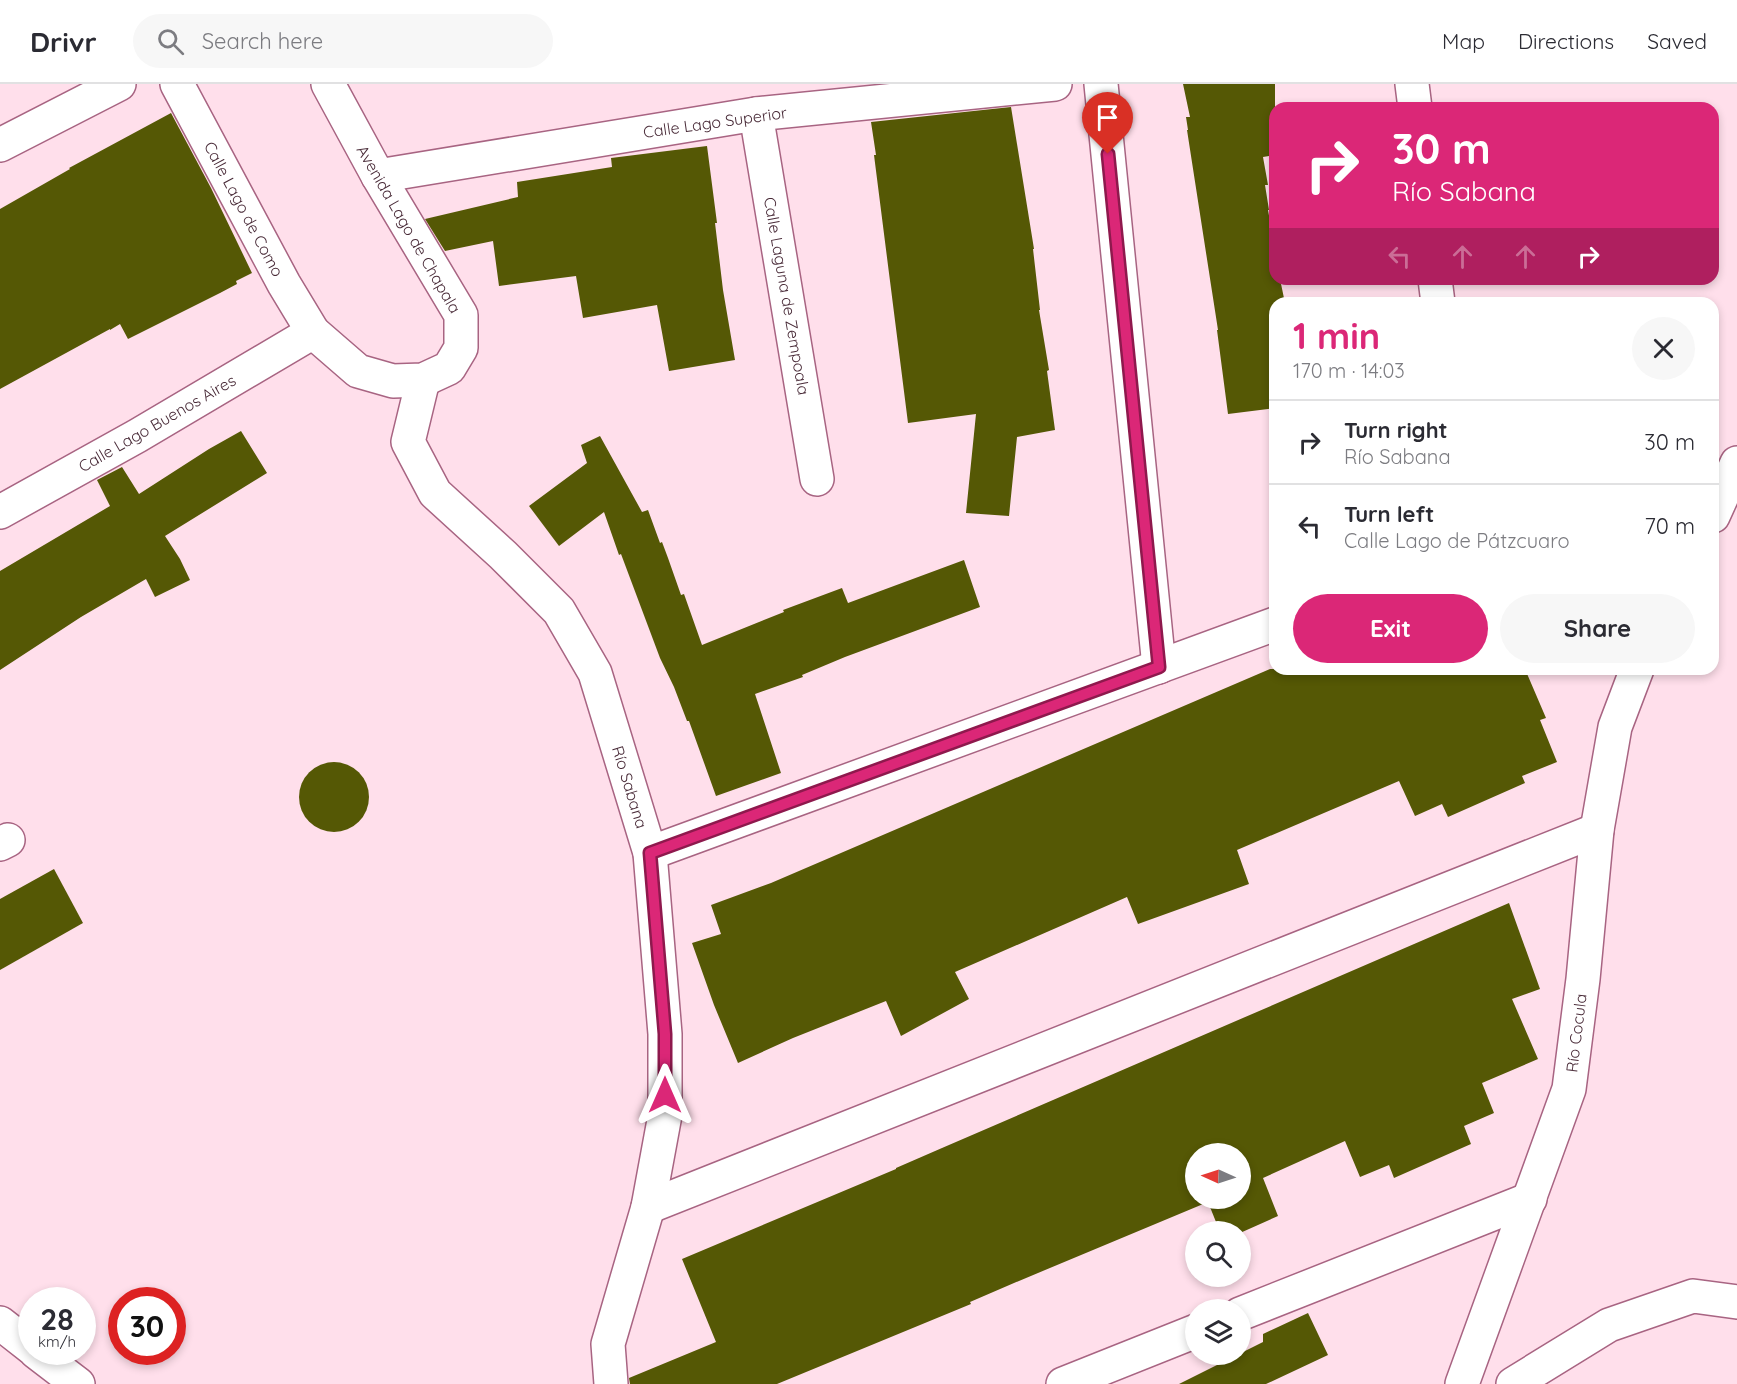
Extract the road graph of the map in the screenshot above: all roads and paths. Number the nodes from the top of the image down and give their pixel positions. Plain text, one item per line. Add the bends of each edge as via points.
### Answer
1 (119, 84) edge
2 (177, 84) edge
3 (328, 84) edge
4 (1055, 84) edge
5 (1101, 84) edge
6 (1412, 84) edge
7 (1414, 102) edge
8 (756, 114) junction
9 (0, 145) edge
10 (378, 176) junction
11 (313, 332) junction
12 (423, 380) junction
13 (1737, 450) edge
14 (1719, 457) edge
15 (1737, 463) edge
16 (818, 478) dead end
17 (1719, 503) edge
18 (0, 512) edge
19 (1269, 626) edge
20 (1159, 667) junction
21 (1634, 675) edge
22 (1597, 830) junction
23 (650, 853) junction
24 (1530, 1198) junction
25 (648, 1207) junction
26 (1737, 1302) edge
27 (1251, 1310) edge
28 (0, 1323) edge
29 (1185, 1335) edge
30 (18, 1337) edge
31 (53, 1365) edge
32 (78, 1384) edge
33 (611, 1384) edge
34 (1063, 1384) edge
35 (1462, 1384) edge
36 (1513, 1384) edge

1 - 9 street
2 - 11 street, Calle Lago de Como
3 - 10 street, Avenida Lago de Chapala
4 - 8 street, Calle Lago Superior
5 - 20 street
6 - 7 street
8 - 10 street, Calle Lago Superior
8 - 16 street, Calle Laguna de Zempoala
10 - 12 street, Avenida Lago de Chapala via 461,315 461,348 449,368
11 - 12 street, Avenida Lago de Chapala via 358,371 393,381
11 - 18 street, Calle Lago Buenos Aires
12 - 23 street, Río Sabana via 408,442 435,493 559,611 595,673
13 - 14 street
15 - 17 street
19 - 20 street
20 - 23 street
21 - 22 street, Río Cocula via 1615,727
22 - 24 street, Río Cocula via 1569,1089
22 - 25 street
23 - 25 street, Río Sabana via 665,1034 665,1115
24 - 27 street
24 - 35 street, Río Cocula
25 - 33 street, Río Sabana via 608,1344
26 - 36 street via 1693,1296 1609,1325
28 - 30 street
29 - 34 street
31 - 32 street

